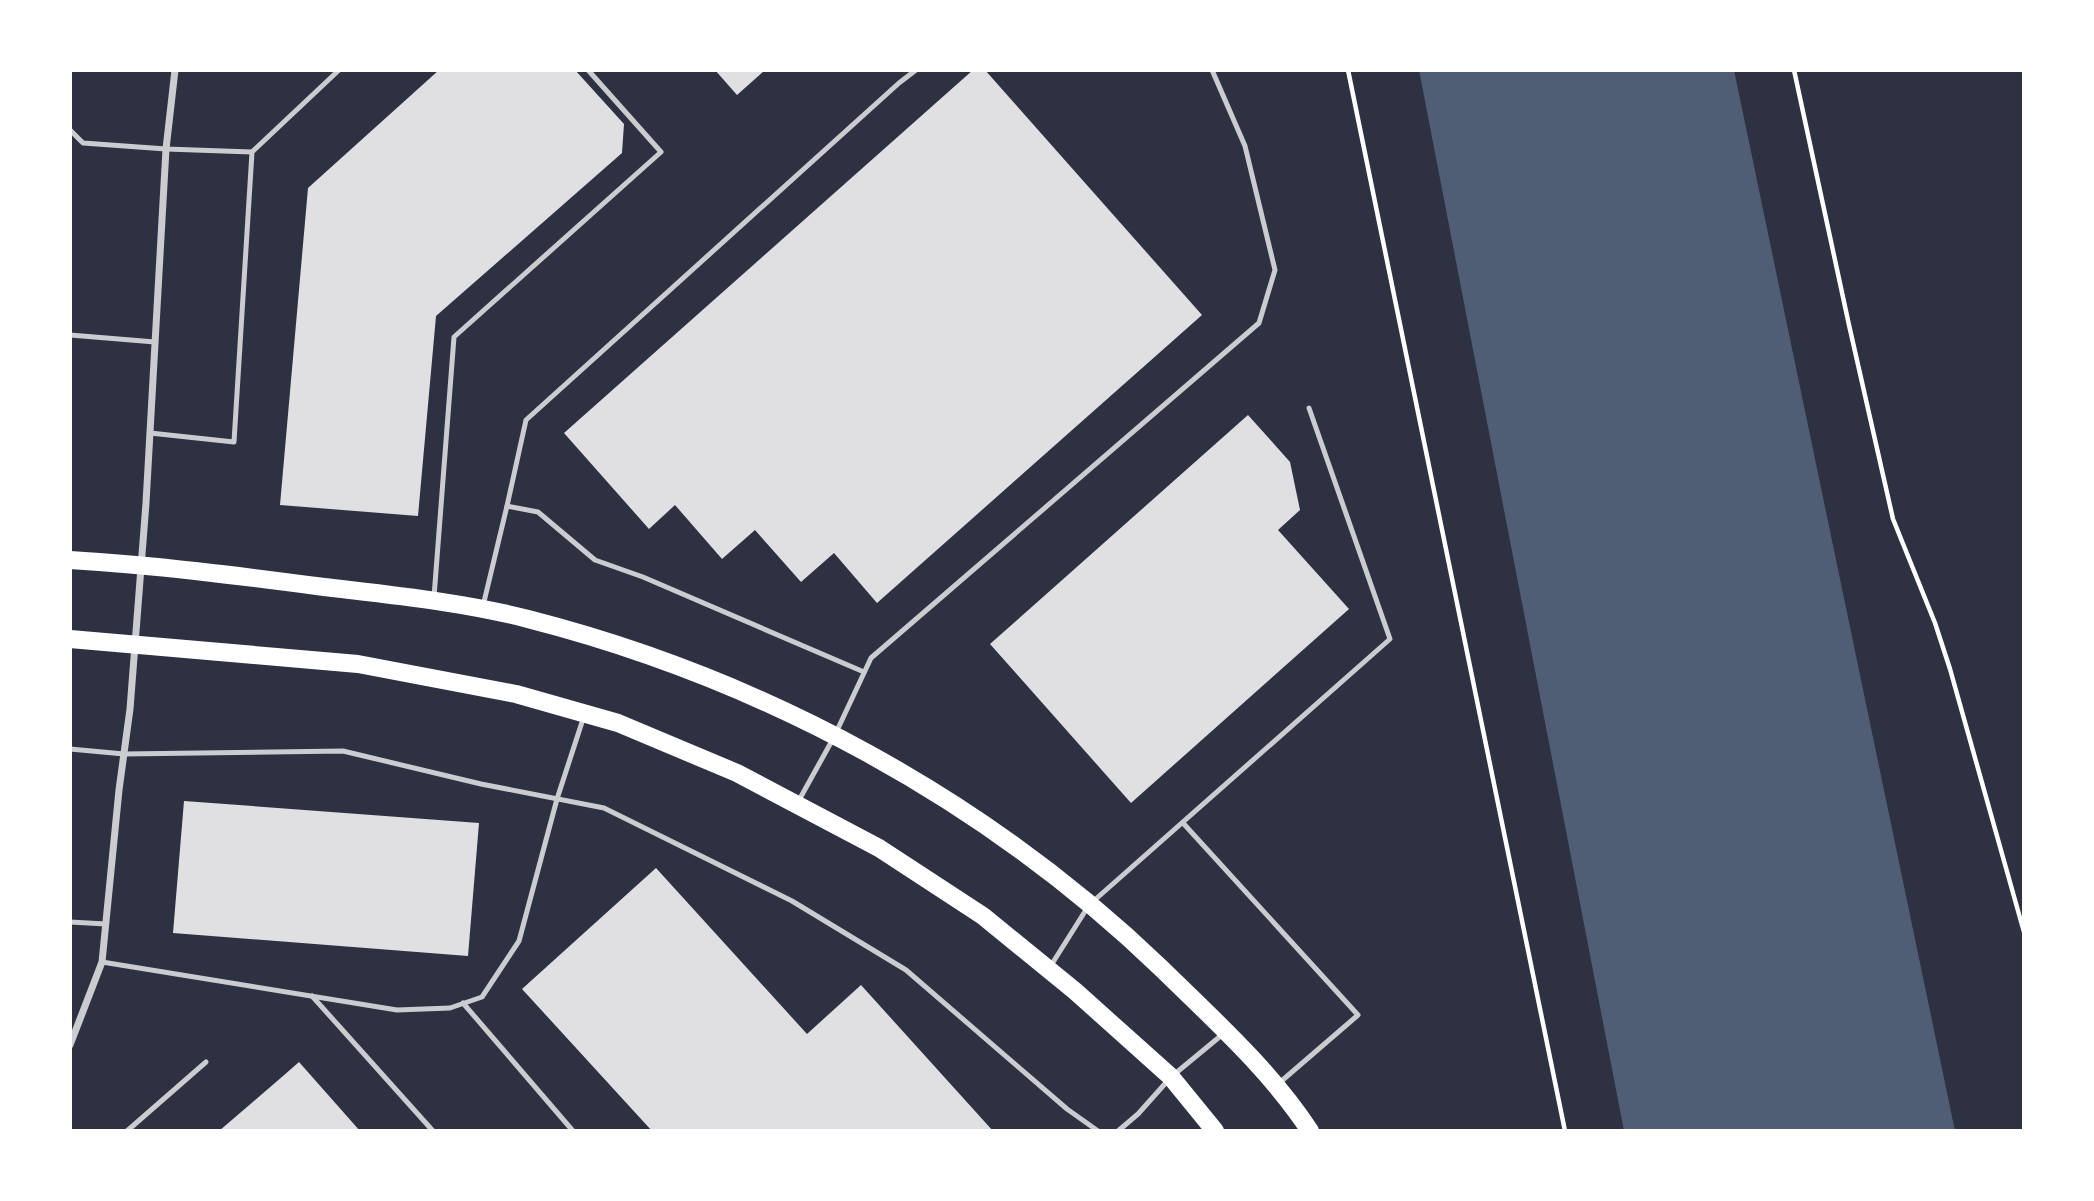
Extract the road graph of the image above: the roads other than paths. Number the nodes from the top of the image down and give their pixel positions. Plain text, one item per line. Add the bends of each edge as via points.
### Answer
1 (174, 70) edge
2 (340, 70) edge
3 (588, 70) edge
4 (916, 70) edge
5 (1212, 70) edge
6 (70, 130) edge
7 (166, 149) junction
8 (252, 152) junction
9 (70, 335) edge
10 (155, 342) junction
11 (1309, 408) dead end
12 (150, 433) junction
13 (507, 506) junction
14 (70, 559) edge
15 (141, 564) junction
16 (433, 602) junction
17 (482, 611) junction
18 (70, 639) edge
19 (135, 644) junction
20 (864, 672) junction
21 (585, 713) junction
22 (834, 737) junction
23 (70, 749) edge
24 (124, 754) junction
25 (557, 799) junction
26 (797, 804) junction
27 (1182, 823) junction
28 (1089, 905) junction
29 (70, 922) edge
30 (106, 924) junction
31 (103, 962) junction
32 (1048, 970) junction
33 (312, 996) junction
34 (463, 1003) junction
35 (1226, 1031) junction
36 (70, 1045) edge
37 (206, 1062) dead end
38 (1171, 1077) junction
39 (1276, 1086) junction
40 (127, 1131) edge
41 (433, 1131) edge
42 (573, 1131) edge
43 (1098, 1131) edge
44 (1118, 1131) edge
45 (1215, 1131) edge
46 (1310, 1131) edge

1 - 7 street
2 - 8 lane
3 - 16 lane via 661,152 454,337
4 - 13 lane via 526,420
5 - 20 lane via 1245,146 1275,271 1259,323 871,658
6 - 7 lane via 83,143
7 - 8 lane
7 - 10 street
8 - 12 lane via 234,442
9 - 10 lane
10 - 12 street
11 - 27 lane via 1390,639
12 - 15 street
13 - 17 lane
13 - 20 lane via 538,512 595,560
14 - 15 main road
15 - 16 main road
15 - 19 street
16 - 17 main road
17 - 22 main road via 526,618 652,656 766,702
18 - 19 main road
19 - 21 main road via 358,664 516,694
19 - 24 street
20 - 22 lane
21 - 25 lane
21 - 26 main road via 713,763
22 - 26 lane
22 - 28 main road via 918,781 1021,851
23 - 24 lane
24 - 25 lane via 343,751
24 - 30 street
25 - 34 lane via 519,941 482,997
25 - 43 lane via 604,808 792,901 906,970
26 - 32 main road via 879,848 983,916
27 - 28 lane
27 - 39 lane via 1358,1015
28 - 32 lane
28 - 35 main road
29 - 30 lane
30 - 31 street
31 - 33 lane
31 - 36 street
32 - 38 main road
33 - 34 lane via 397,1010 450,1008
33 - 41 lane
34 - 42 lane
35 - 38 lane
35 - 39 main road
37 - 40 lane
38 - 44 lane
38 - 45 main road
39 - 46 main road

